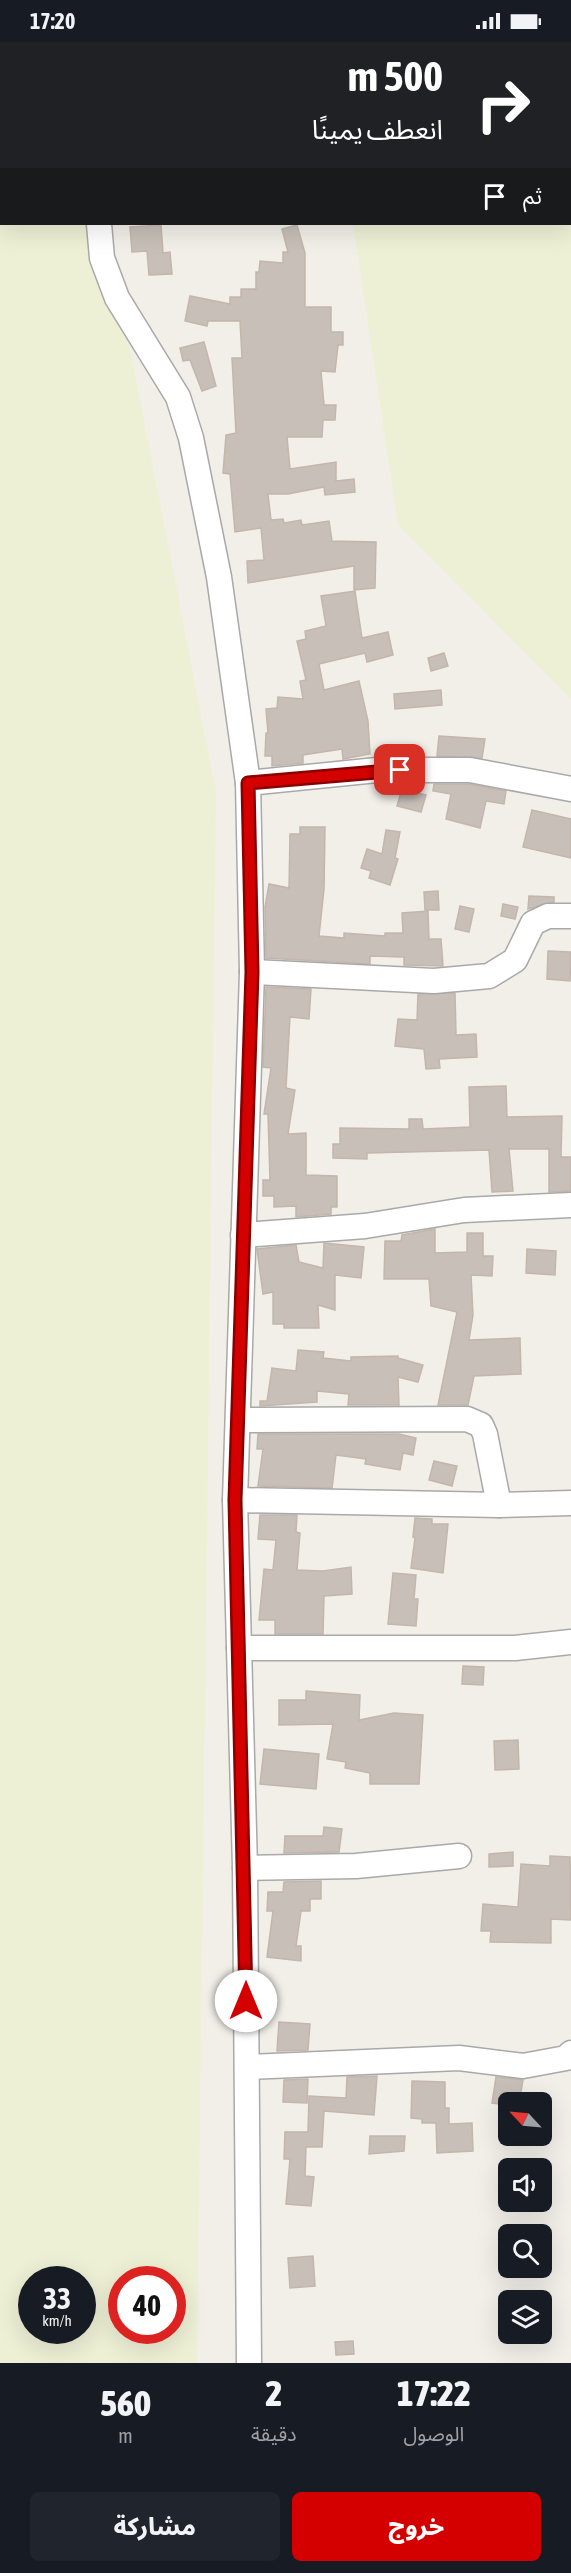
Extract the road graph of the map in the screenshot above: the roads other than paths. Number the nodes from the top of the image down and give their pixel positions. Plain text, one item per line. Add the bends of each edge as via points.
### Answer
1 (99, 225) edge
2 (248, 783) junction
3 (571, 789) edge
4 (571, 916) edge
5 (252, 972) junction
6 (571, 1205) edge
7 (243, 1236) junction
8 (238, 1420) junction
9 (235, 1500) junction
10 (571, 1503) edge
11 (499, 1505) junction
12 (571, 1642) edge
13 (239, 1648) junction
14 (459, 1856) dead end
15 (245, 1868) junction
16 (571, 2053) edge
17 (247, 2067) junction
18 (249, 2363) edge

1 - 2 street via 102,258 117,298 178,397 191,438 219,577
2 - 3 street via 377,770 470,770
2 - 5 street
4 - 5 street via 548,916 533,923 515,960 489,976 434,981
5 - 7 street
6 - 7 street via 464,1210 365,1226
7 - 8 street
8 - 9 street
8 - 11 street via 467,1419 481,1425 485,1434
9 - 11 street
9 - 13 street
10 - 11 street
12 - 13 street via 515,1648
13 - 15 street
14 - 15 street via 357,1866
15 - 17 street
16 - 17 street via 566,2058 523,2066 459,2058
17 - 18 street

